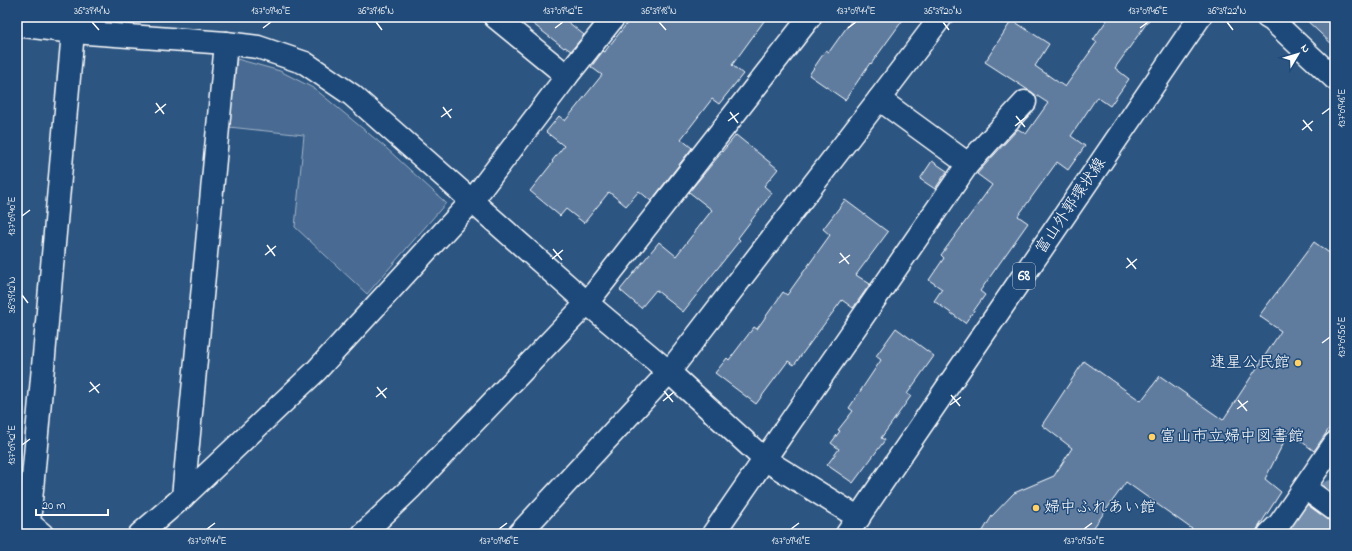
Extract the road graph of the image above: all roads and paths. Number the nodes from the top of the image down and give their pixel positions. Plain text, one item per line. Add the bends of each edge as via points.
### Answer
1 (495, 17) edge
2 (614, 17) edge
3 (810, 17) edge
4 (941, 17) edge
5 (1200, 17) edge
6 (1266, 17) edge
7 (17, 25) edge
8 (73, 32) junction
9 (226, 43) junction
10 (567, 76) junction
11 (1335, 79) edge
12 (879, 99) junction
13 (1025, 102) dead end
14 (968, 164) junction
15 (472, 201) junction
16 (587, 303) junction
17 (669, 372) junction
18 (1335, 443) edge
19 (764, 459) junction
20 (1305, 488) junction
21 (183, 497) junction
22 (1335, 510) edge
23 (853, 526) edge
24 (42, 534) edge
25 (140, 534) edge
26 (363, 534) edge
27 (519, 534) edge
28 (713, 534) edge
29 (1269, 534) edge

1 - 10 street
2 - 10 street
3 - 16 street
4 - 12 street
5 - 23 street, 富山外郭環状線 / 68
6 - 11 street
7 - 8 street
8 - 9 street
8 - 24 street via 29,523
9 - 15 street via 258,47 305,63 352,95
9 - 21 street
10 - 15 street
12 - 14 street
12 - 17 street
13 - 14 street
14 - 19 street
15 - 16 street
15 - 21 street via 316,371
16 - 17 street
16 - 26 street via 412,487
17 - 19 street
17 - 27 street
18 - 20 street
19 - 23 street
19 - 28 street
20 - 22 street
20 - 29 street via 1280,524
21 - 25 street

